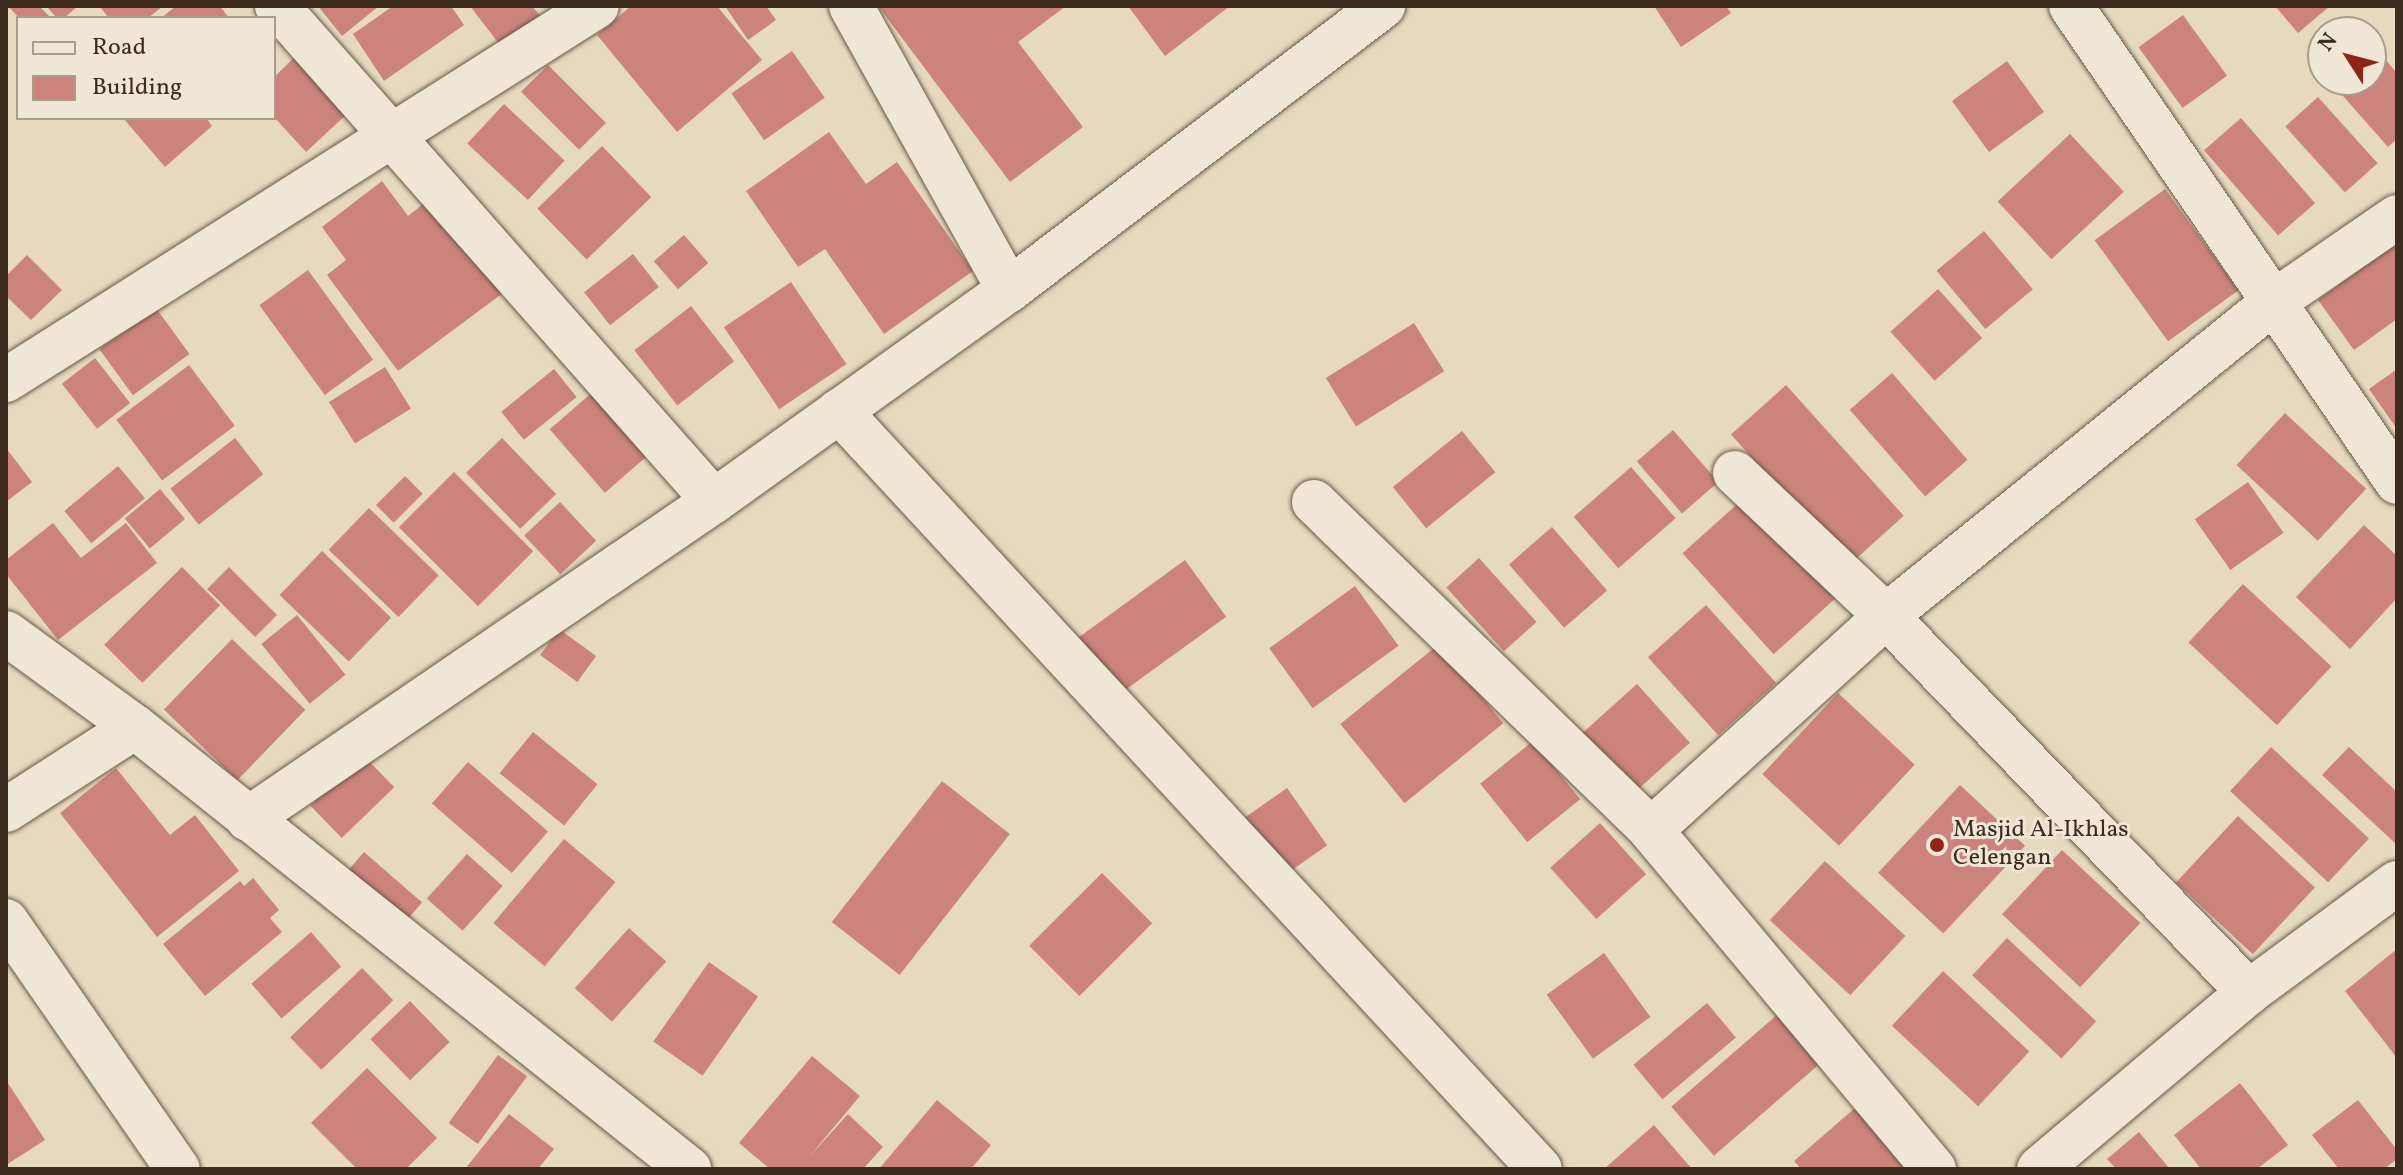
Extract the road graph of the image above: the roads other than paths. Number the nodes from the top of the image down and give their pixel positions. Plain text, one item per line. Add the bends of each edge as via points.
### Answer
1 (277, 6) edge
2 (597, 6) edge
3 (851, 6) edge
4 (1383, 6) edge
5 (2071, 6) edge
6 (394, 134) junction
7 (2397, 217) edge
8 (1009, 290) junction
9 (2272, 303) junction
10 (6, 380) edge
11 (839, 411) junction
12 (1735, 473) dead end
13 (2397, 482) edge
14 (714, 501) junction
15 (1314, 502) dead end
16 (1886, 616) junction
17 (6, 633) edge
18 (135, 727) junction
19 (6, 810) edge
20 (248, 819) junction
21 (1651, 830) junction
22 (2397, 883) edge
23 (6, 921) edge
24 (2249, 992) junction
25 (178, 1169) edge
26 (689, 1169) edge
27 (1540, 1169) edge
28 (1934, 1169) edge
29 (2039, 1169) edge

1 - 6 street
2 - 6 street
3 - 8 street
4 - 8 street
5 - 9 street
6 - 10 street
6 - 14 street
7 - 9 street
8 - 11 street
9 - 13 street
9 - 16 street
11 - 14 street
11 - 27 street
12 - 16 street
14 - 20 street
15 - 21 street
16 - 21 street
16 - 24 street
17 - 18 street
18 - 19 street
18 - 20 street
20 - 26 street
21 - 28 street
22 - 24 street
23 - 25 street
24 - 29 street

